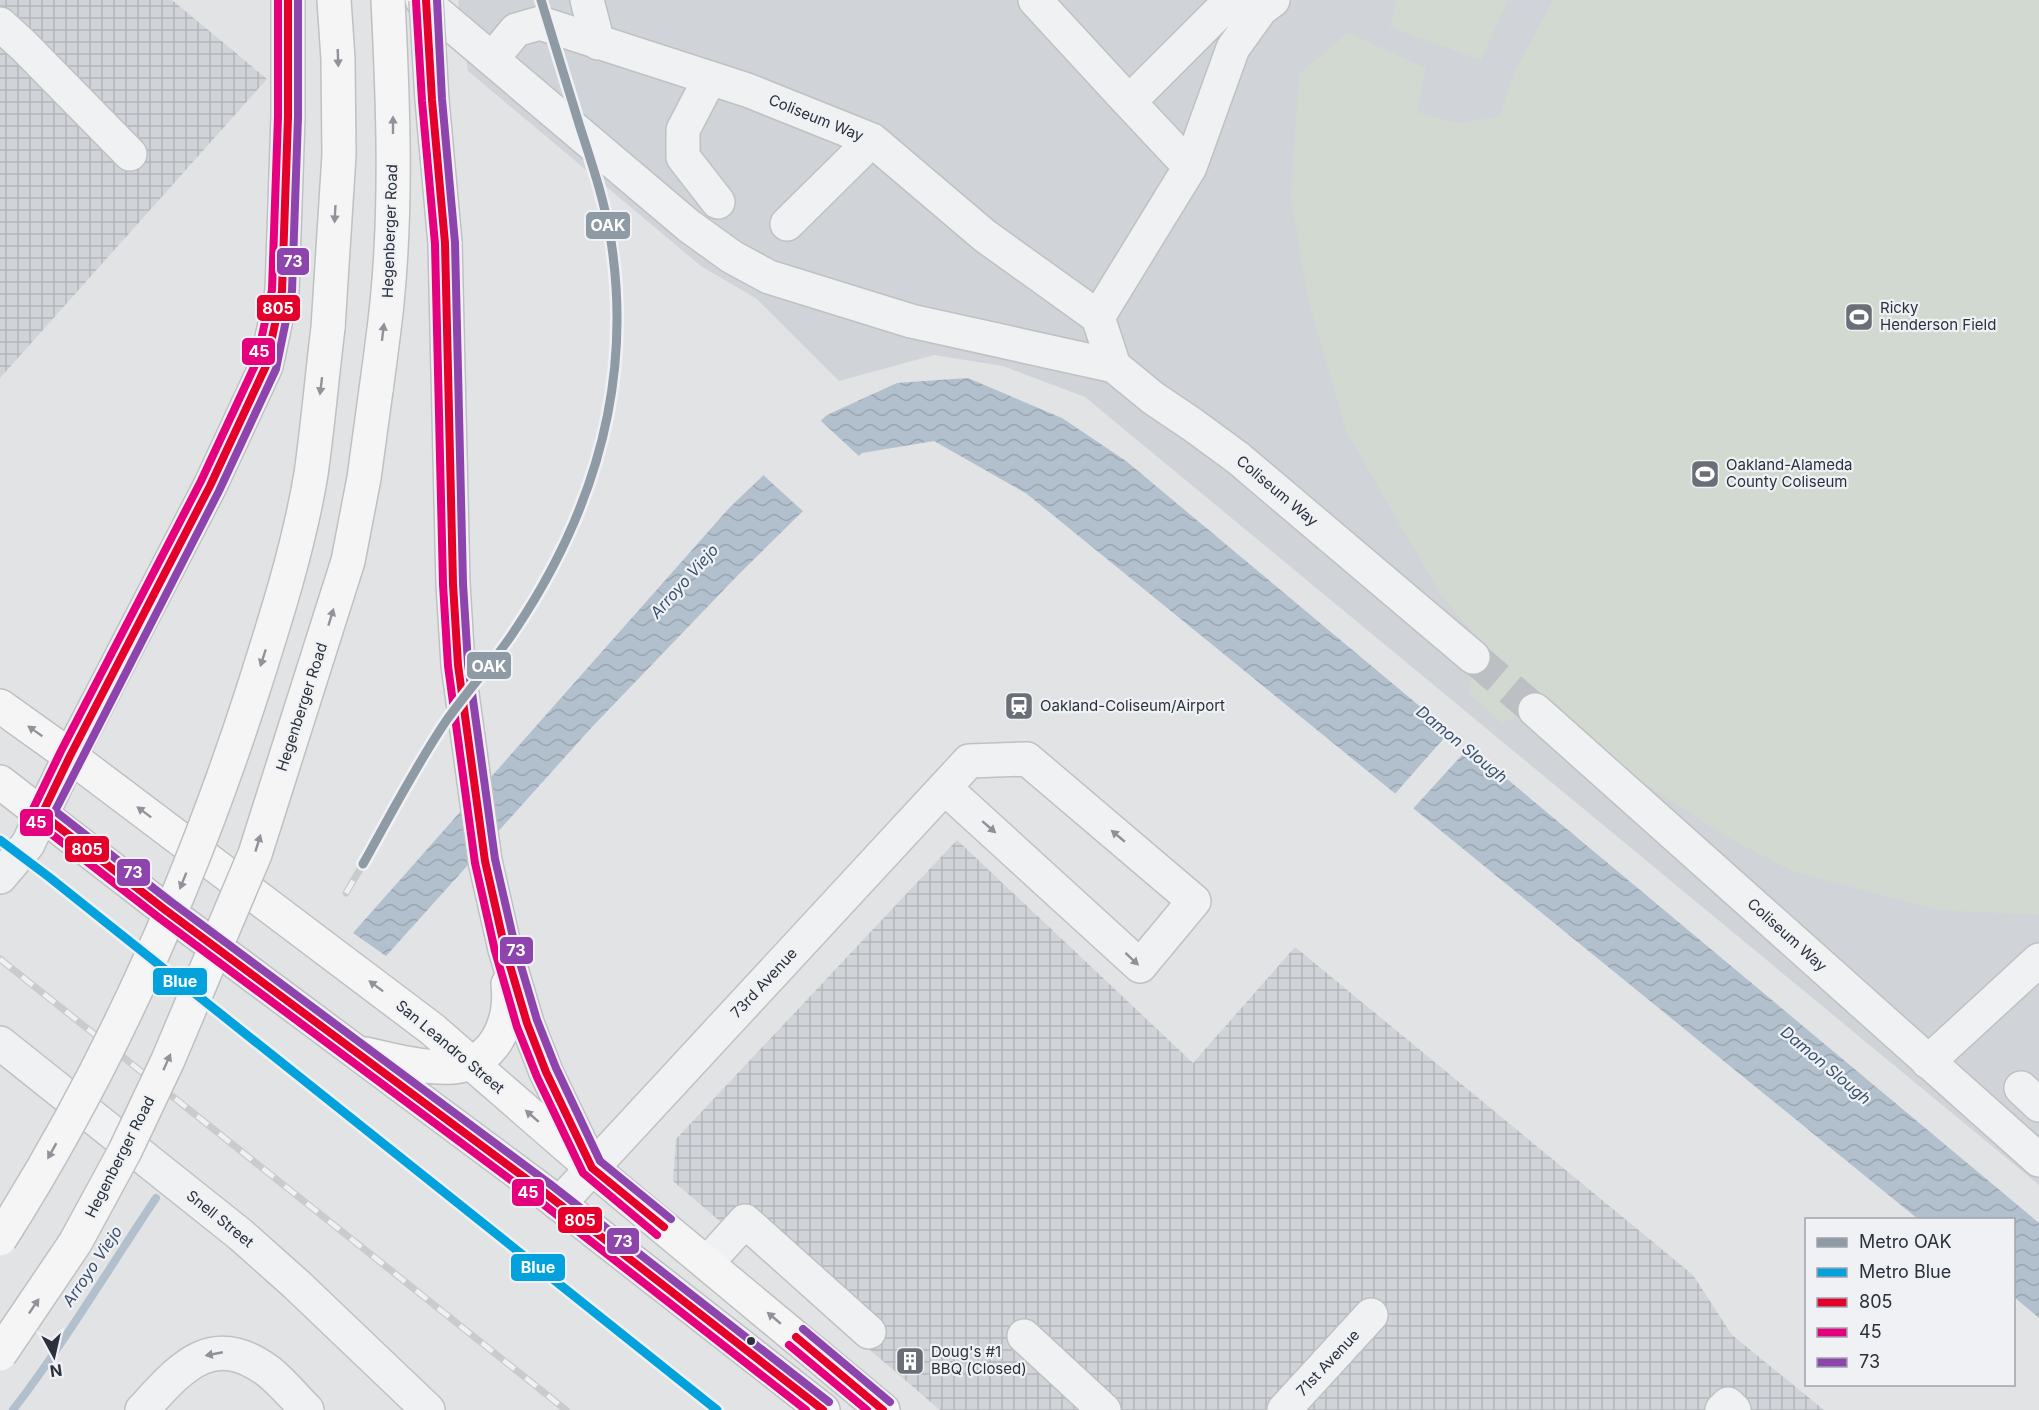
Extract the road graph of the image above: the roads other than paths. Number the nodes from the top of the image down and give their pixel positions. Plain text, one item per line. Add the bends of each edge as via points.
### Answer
1 (288, 0) edge
2 (334, 0) edge
3 (388, 0) edge
4 (424, 0) edge
5 (587, 0) edge
6 (1035, 0) edge
7 (1231, 0) edge
8 (1273, 0) edge
9 (0, 24) edge
10 (598, 43) junction
11 (492, 59) junction
12 (710, 78) junction
13 (1129, 102) junction
14 (872, 140) junction
15 (130, 154) dead end
16 (1190, 167) junction
17 (718, 202) dead end
18 (787, 225) dead end
19 (1098, 317) junction
20 (1114, 366) junction
21 (1473, 657) tunnel mouth
22 (0, 706) edge
23 (1535, 710) tunnel mouth
24 (70, 756) junction
25 (0, 782) edge
26 (945, 788) junction
27 (42, 814) junction
28 (0, 877) edge
29 (505, 949) junction
30 (2039, 960) edge
31 (0, 1043) edge
32 (357, 1052) junction
33 (470, 1062) junction
34 (1928, 1062) junction
35 (2039, 1160) edge
36 (592, 1168) junction
37 (559, 1204) junction
38 (0, 1239) edge
39 (707, 1263) junction
40 (1371, 1315) dead end
41 (869, 1332) dead end
42 (1024, 1336) dead end
43 (0, 1354) edge
44 (142, 1410) edge
45 (308, 1410) edge
46 (428, 1410) edge
47 (823, 1410) edge
48 (883, 1410) edge
49 (1104, 1410) edge
50 (1284, 1410) edge
51 (1722, 1410) edge
52 (1734, 1410) edge

1 - 24 main road via 282,291 266,366 210,486
2 -> 38 main road, bridge via 339,155 328,328 310,475 293,554 238,736 158,943 112,1041
43 -> 3 main road, Hegenberger Road, bridge via 75,1243 126,1151 168,1060 255,854 348,561 364,478 387,302 393,95
4 - 11 street
4 - 29 main road, bridge via 446,243 458,665 485,861
5 - 10 street
6 - 13 street
7 - 13 street
8 - 16 street via 1233,48
9 - 15 street
10 - 11 street, Coliseum Way via 540,23 516,30
10 - 12 street, Coliseum Way
11 - 20 street via 689,226 732,257 769,277 910,321
12 - 14 street, Coliseum Way
12 - 17 street via 683,130 683,157
13 - 16 street
14 - 18 street
14 - 19 street, Coliseum Way via 985,236
16 - 19 street
19 - 20 street
20 - 21 street, Coliseum Way via 1238,458
24 -> 22 main road, San Leandro Street
23 - 34 street, Coliseum Way
24 - 27 main road
33 -> 24 main road, San Leandro Street via 394,1000
25 - 27 main road
26 -> 26 street, 73rd Avenue via 1140,966 1194,901 1027,759 969,761
26 - 36 street, 73rd Avenue
27 - 28 street via 28,844
27 - 32 main road
29 - 33 main road via 509,1007 505,1026 496,1043
29 - 36 main road via 536,1049
30 - 34 street
31 - 46 street, Snell Street via 241,1235
32 - 33 main road via 425,1065 454,1067
32 - 37 main road
36 -> 33 main road, San Leandro Street
34 - 35 street, Coliseum Way
36 - 37 street, 73rd Avenue
36 - 39 main road, San Leandro Street
37 - 47 main road
39 - 41 street via 745,1221
48 -> 39 main road, San Leandro Street
40 - 50 street, 71st Avenue
42 - 49 street
45 -> 44 street via 268,1371 223,1352 200,1357
51 - 52 street via 1728,1404

